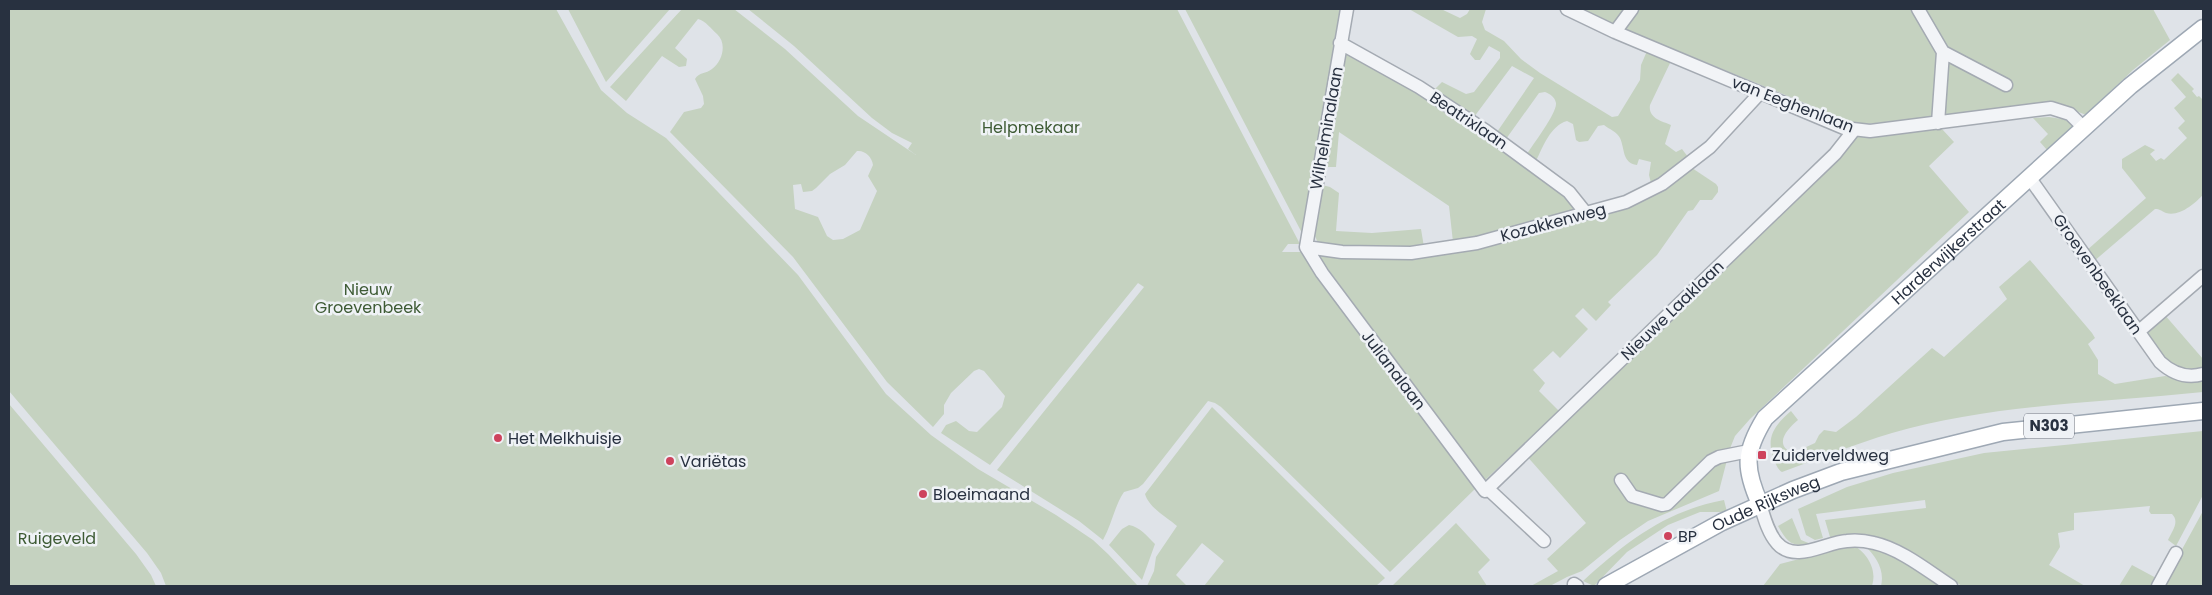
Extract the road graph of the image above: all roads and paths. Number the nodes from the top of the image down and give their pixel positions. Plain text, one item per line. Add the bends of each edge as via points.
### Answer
1 (1347, 9) edge
2 (1567, 9) edge
3 (1632, 9) edge
4 (1918, 9) edge
5 (2203, 28) edge
6 (1615, 32) junction
7 (1340, 44) junction
8 (1943, 52) junction
9 (2006, 85) dead end
10 (1760, 93) junction
11 (1938, 124) junction
12 (2085, 129) junction
13 (1854, 130) junction
14 (2029, 177) junction
15 (1586, 212) junction
16 (1306, 247) junction
17 (2203, 276) edge
18 (2138, 332) junction
19 (2203, 374) edge
20 (2203, 411) edge
21 (1749, 451) junction
22 (1621, 480) dead end
23 (1486, 489) junction
24 (1760, 504) junction
25 (1544, 541) dead end
26 (2176, 553) dead end
27 (1606, 586) edge
28 (1951, 586) edge
29 (2158, 586) edge

1 - 7 street, Wilhelminalaan
2 - 6 street, van Eeghenlaan
3 - 6 street
4 - 8 street
5 - 12 main road, Harderwijkerstraat via 2130,86
6 - 10 street, van Eeghenlaan
7 - 15 street, Beatrixlaan via 1419,87 1486,131 1569,192
7 - 16 street, Wilhelminalaan
8 - 9 street
8 - 11 street
10 - 13 street, van Eeghenlaan
10 - 15 street, Kozakkenweg via 1710,147 1662,184 1626,202
11 - 12 street, van Eeghenlaan via 2051,108 2070,114
11 - 13 street, van Eeghenlaan
12 - 14 main road, Harderwijkerstraat
13 - 23 street, Nieuwe Laaklaan via 1835,154
14 - 18 street, Groevenbeeklaan
14 - 21 main road, Harderwijkerstraat via 1765,418 1752,439
15 - 16 street, Kozakkenweg via 1477,243 1411,253
16 - 23 street, Julianalaan via 1322,273
17 - 18 street
18 - 19 street, Groevenbeeklaan via 2169,370 2187,376
20 - 24 main road, Oude Rijksweg / N303 via 2003,432 1842,472
21 - 22 street via 1711,461 1667,504 1632,496
21 - 24 main road, Harderwijkerstraat via 1750,481
23 - 25 street
24 - 27 main road, Oude Rijksweg / N303
24 - 28 street via 1770,531 1783,548 1806,551 1846,540 1875,543 1897,552
26 - 29 street

